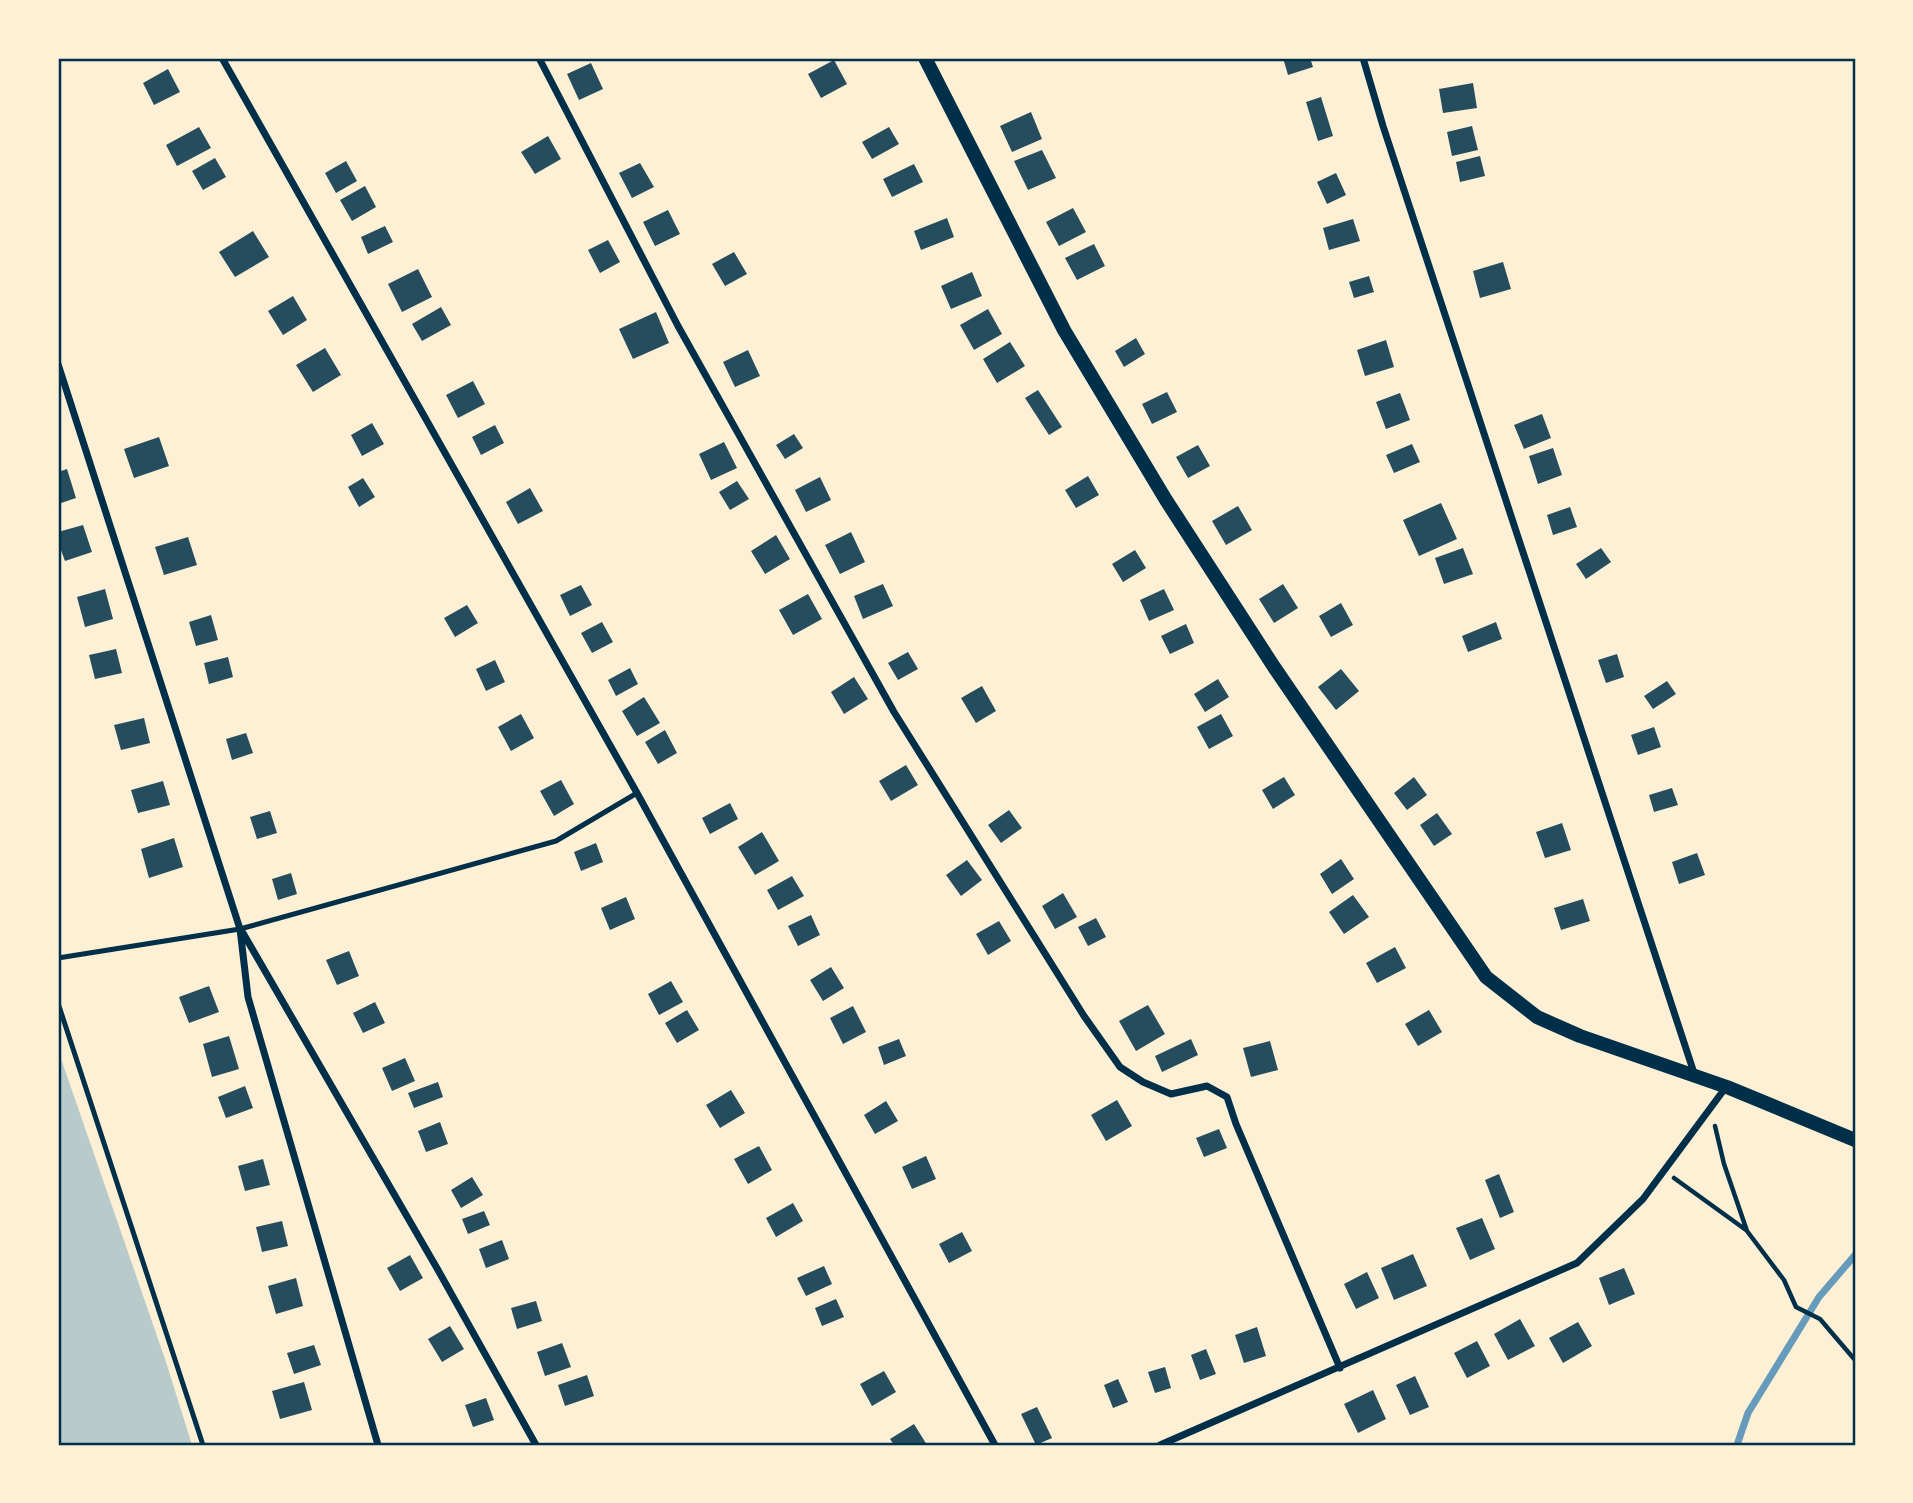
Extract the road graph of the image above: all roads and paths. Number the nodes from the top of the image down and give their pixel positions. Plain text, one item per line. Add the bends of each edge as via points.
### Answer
1 (222, 58) edge
2 (539, 58) edge
3 (925, 58) edge
4 (1363, 58) edge
5 (58, 364) edge
6 (637, 793) junction
7 (240, 929) junction
8 (58, 958) edge
9 (58, 1003) edge
10 (1695, 1076) junction
11 (1727, 1087) junction
12 (1710, 1109) junction
13 (1855, 1140) edge
14 (1664, 1171) junction
15 (1747, 1231) junction
16 (1855, 1360) edge
17 (1340, 1368) junction
18 (203, 1445) edge
19 (378, 1445) edge
20 (536, 1445) edge
21 (995, 1445) edge
22 (1160, 1445) edge

1 - 6 street
2 - 17 street via 678,327 894,712 1084,1016 1120,1067 1143,1082 1171,1094 1208,1086 1227,1097
3 - 10 main road via 1064,330 1166,499 1274,667 1486,977 1537,1017
4 - 10 street
5 - 7 street
6 - 7 lane via 556,841
6 - 21 street
7 - 8 lane
7 - 19 street via 248,997
7 - 20 street
9 - 18 lane
10 - 11 main road
11 - 12 street
11 - 13 main road
12 - 14 street
12 - 15 path
14 - 15 path
14 - 17 street via 1643,1199 1577,1262
15 - 16 path via 1784,1280 1796,1307 1820,1319
17 - 22 street

